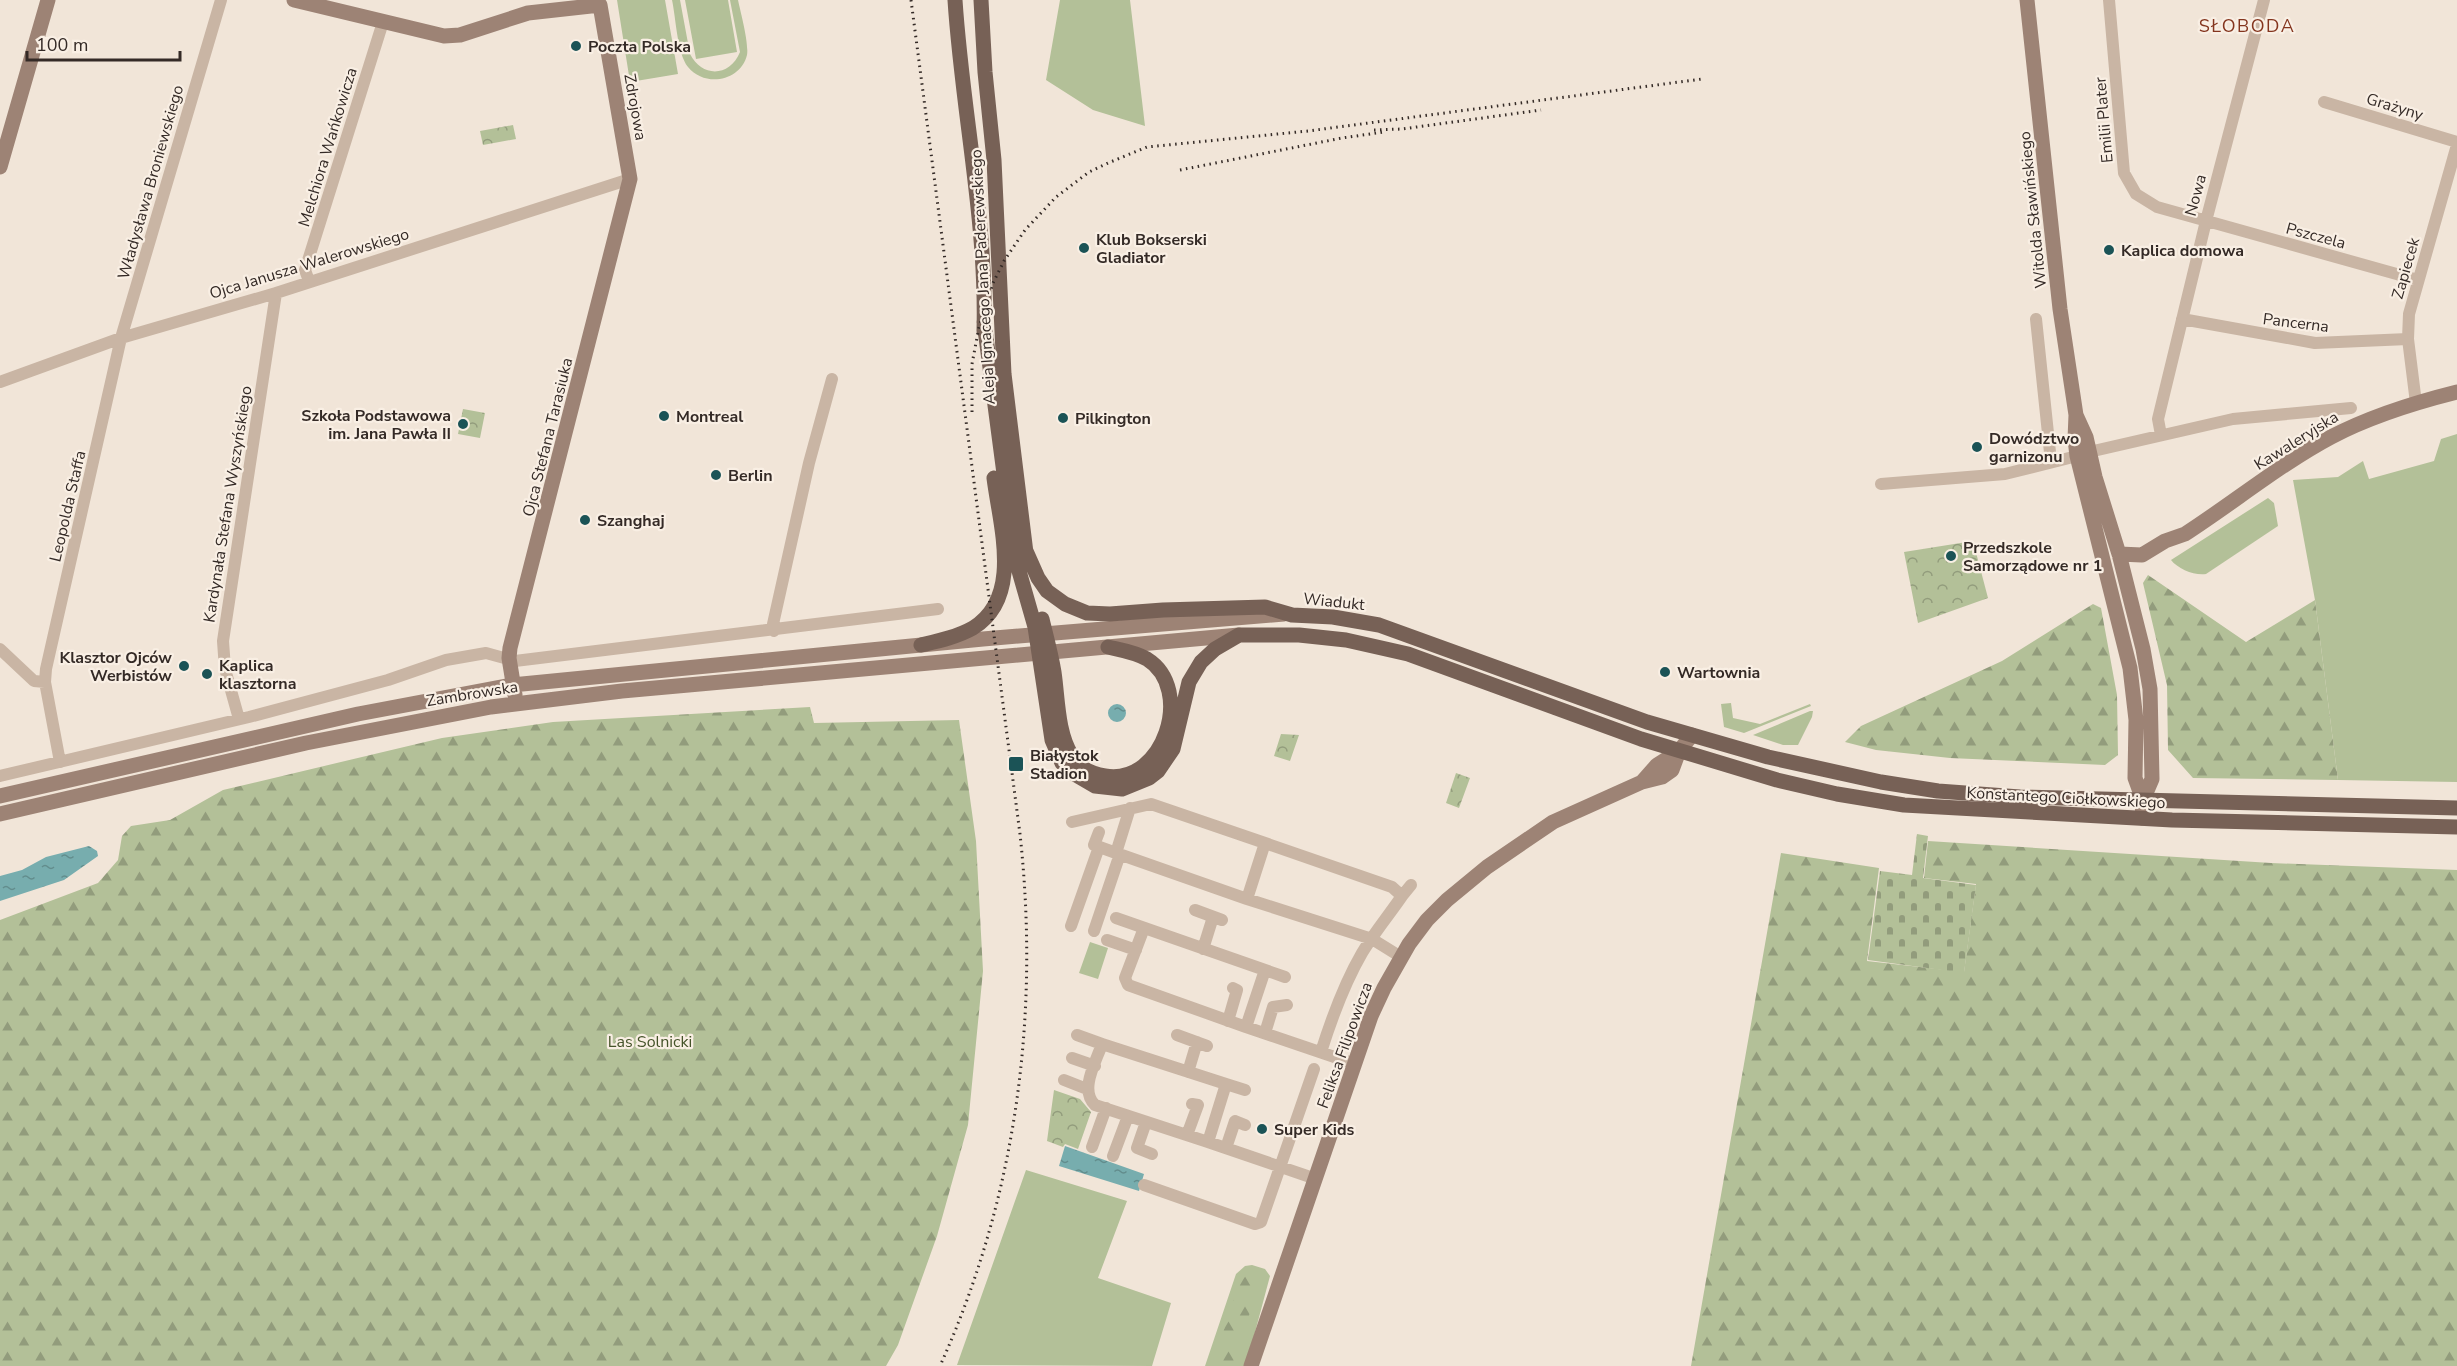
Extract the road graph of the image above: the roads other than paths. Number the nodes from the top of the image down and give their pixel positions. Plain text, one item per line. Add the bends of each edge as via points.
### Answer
1 (48, 0) edge
2 (221, 0) edge
3 (294, 0) edge
4 (955, 0) edge
5 (981, 0) edge
6 (2027, 0) edge
7 (2109, 0) edge
8 (2264, 0) edge
9 (599, 2) edge
10 (383, 22) junction
11 (2324, 102) dead end
12 (2457, 143) edge
13 (0, 167) edge
14 (630, 179) junction
15 (2206, 221) junction
16 (2418, 280) junction
17 (309, 281) junction
18 (276, 292) junction
19 (2036, 319) dead end
20 (2182, 319) junction
21 (984, 321) junction
22 (121, 338) junction
23 (2408, 339) junction
24 (832, 379) dead end
25 (0, 382) edge
26 (2457, 392) edge
27 (2416, 403) junction
28 (2351, 408) dead end
29 (2161, 435) junction
30 (2083, 454) junction
31 (2051, 462) junction
32 (1881, 484) dead end
33 (1026, 551) junction
34 (2119, 554) junction
35 (2103, 558) junction
36 (938, 609) dead end
37 (1292, 615) junction
38 (774, 631) junction
39 (1239, 635) junction
40 (953, 643) joint
41 (921, 645) junction
42 (1108, 647) junction
43 (0, 649) edge
44 (508, 658) junction
45 (45, 682) junction
46 (512, 685) junction
47 (516, 704) junction
48 (239, 719) junction
49 (1692, 735) junction
50 (1679, 751) junction
51 (60, 762) junction
52 (0, 776) edge
53 (1991, 795) junction
54 (0, 796) edge
55 (2143, 800) junction
56 (1130, 808) junction
57 (2457, 808) edge
58 (1990, 812) junction
59 (0, 814) edge
60 (2142, 818) junction
61 (1072, 822) dead end
62 (2457, 827) edge
63 (1099, 832) dead end
64 (1265, 843) junction
65 (1099, 847) junction
66 (1118, 854) junction
67 (1411, 885) dead end
68 (1402, 896) junction
69 (1247, 899) junction
70 (1195, 910) dead end
71 (1116, 918) dead end
72 (1071, 926) dead end
73 (1144, 928) junction
74 (1094, 931) dead end
75 (1372, 939) junction
76 (1107, 940) dead end
77 (1203, 949) junction
78 (1136, 950) junction
79 (1401, 957) junction
80 (1265, 970) junction
81 (1285, 977) dead end
82 (1233, 988) dead end
83 (1287, 1005) dead end
84 (1228, 1020) junction
85 (1246, 1027) junction
86 (1264, 1033) junction
87 (1077, 1035) dead end
88 (1177, 1035) dead end
89 (1102, 1044) junction
90 (1321, 1052) junction
91 (1072, 1058) dead end
92 (1355, 1064) junction
93 (1095, 1065) junction
94 (1314, 1069) dead end
95 (1188, 1072) junction
96 (1064, 1080) dead end
97 (1226, 1084) junction
98 (1087, 1089) junction
99 (1245, 1090) dead end
100 (1192, 1104) dead end
101 (1106, 1108) junction
102 (1128, 1116) junction
103 (1146, 1122) junction
104 (1245, 1125) dead end
105 (1187, 1135) junction
106 (1208, 1142) junction
107 (1092, 1147) dead end
108 (1226, 1148) junction
109 (1152, 1154) dead end
110 (1113, 1155) dead end
111 (1281, 1167) junction
112 (1316, 1179) junction
113 (1144, 1185) dead end
114 (1251, 1366) edge

1 - 13 main road
2 - 22 street, Władysława Broniewskiego
3 - 10 main road, Zdrojowa
4 - 21 main road, Aleja Ignacego Jana Paderewskiego
5 - 33 main road, Aleja Ignacego Jana Paderewskiego via 1004,374
6 - 30 main road, Witolda Sławińskiego via 2060,309 2076,415 2082,425
7 - 15 street, Emilii Plater via 2124,173 2136,194 2147,202
8 - 15 street, Nowa
9 - 10 main road, Zdrojowa via 528,13 460,35 444,36
9 - 14 main road, Zdrojowa
10 - 17 street, Melchiora Wańkowicza via 305,270
11 - 12 street, Grażyny
12 - 16 street, Zapiecek
14 - 17 street, Ojca Janusza Walerowskiego
14 - 44 main road, Ojca Stefana Tarasiuka
15 - 16 street, Pszczela
15 - 20 street, Nowa
16 - 23 street, Zapiecek via 2409,314
17 - 18 street, Ojca Janusza Walerowskiego
18 - 22 street, Ojca Janusza Walerowskiego
18 - 48 street, Kardynała Stefana Wyszyńskiego via 223,641 225,669
19 - 31 street
20 - 23 street, Pancerna via 2315,343
20 - 29 street, Nowa via 2158,419
21 - 39 main road via 1015,557 1035,627 1052,740 1062,763 1078,778 1104,788 1122,789 1149,778 1173,749 1194,672 1215,650
21 - 41 main road via 987,416 1005,572 1000,596 981,621 952,637
22 - 25 street, Ojca Janusza Walerowskiego
22 - 45 street, Leopolda Staffa
23 - 27 street, Zapiecek
24 - 38 street via 808,463
26 - 27 main road, Kawaleryjska
27 - 34 main road, Kawaleryjska via 2329,438 2185,534 2140,543
28 - 29 street, Kawaleryjska via 2233,419
29 - 30 street, Kawaleryjska
30 - 31 street, Kawaleryjska
30 - 34 main road, Witolda Sławińskiego
30 - 35 main road, Witolda Sławińskiego
31 - 32 street, Kawaleryjska via 2005,474
33 - 37 main road via 1047,591 1087,613 1265,607
33 - 42 main road via 1048,642 1066,745 1078,764 1091,773 1120,777 1140,770 1157,753 1166,728 1170,696 1164,677 1152,663
34 - 35 main road, Kawaleryjska
34 - 55 main road, Witolda Sławińskiego via 2150,689 2152,779
35 - 55 main road, Witolda Sławińskiego via 2133,688 2135,778
36 - 38 street, Zambrowska
37 - 40 main road, Wiadukt via 1241,616
37 - 49 main road, Wiadukt via 1354,620 1400,631
38 - 44 street, Zambrowska via 515,661
39 - 42 main road
39 - 50 main road via 1320,636 1391,649
40 - 41 main road, Zambrowska
41 - 46 main road, Zambrowska
42 - 47 main road, Zambrowska
43 - 45 street via 34,681
44 - 46 main road, Ojca Stefana Tarasiuka
44 - 48 street, Zambrowska via 477,654 446,660 388,680
45 - 51 street, Leopolda Staffa
46 - 47 main road, Ojca Stefana Tarasiuka
46 - 54 main road, Zambrowska via 358,714
47 - 59 main road, Zambrowska via 316,741
48 - 51 street, Zambrowska
49 - 50 main road, Feliksa Filipowicza
49 - 53 main road, Konstantego Ciołkowskiego via 1881,782
50 - 58 main road, Konstantego Ciołkowskiego via 1837,794 1926,808
50 - 79 main road, Feliksa Filipowicza via 1657,765 1642,782 1553,822 1487,867 1427,920
51 - 52 street, Zambrowska
53 - 55 main road, Konstantego Ciołkowskiego
53 - 58 main road
55 - 57 main road, Konstantego Ciołkowskiego
55 - 60 main road, Witolda Sławińskiego
56 - 61 street
56 - 64 street via 1155,805
56 - 66 street
58 - 60 main road, Konstantego Ciołkowskiego
60 - 62 main road, Konstantego Ciołkowskiego
63 - 65 street via 1094,845
64 - 68 street via 1392,887
64 - 69 street
65 - 66 street
65 - 72 street
66 - 69 street
66 - 74 street
67 - 68 street
68 - 75 street
69 - 75 street
70 - 77 street via 1217,918
71 - 73 street
73 - 77 street
73 - 78 street
75 - 79 street
75 - 90 street via 1335,1008
76 - 78 street
77 - 80 street
78 - 84 street via 1125,978 1128,985
79 - 92 main road, Feliksa Filipowicza via 1371,1016
80 - 81 street
80 - 85 street
82 - 84 street via 1237,990
83 - 86 street via 1273,1007
84 - 85 street
85 - 86 street
86 - 90 street
87 - 89 street
88 - 95 street via 1202,1044
89 - 93 street
89 - 95 street
90 - 92 street
91 - 93 street
92 - 112 main road, Feliksa Filipowicza
93 - 98 street
94 - 111 street
95 - 97 street
96 - 98 street
97 - 99 street
97 - 106 street
98 - 101 street via 1090,1100
100 - 105 street via 1198,1106
101 - 102 street
101 - 107 street
102 - 103 street
102 - 110 street
103 - 105 street
103 - 109 street via 1137,1148
104 - 108 street via 1234,1121
105 - 106 street
106 - 108 street
108 - 111 street
111 - 112 street
111 - 113 street via 1261,1222 1256,1224
112 - 114 main road, Feliksa Filipowicza

